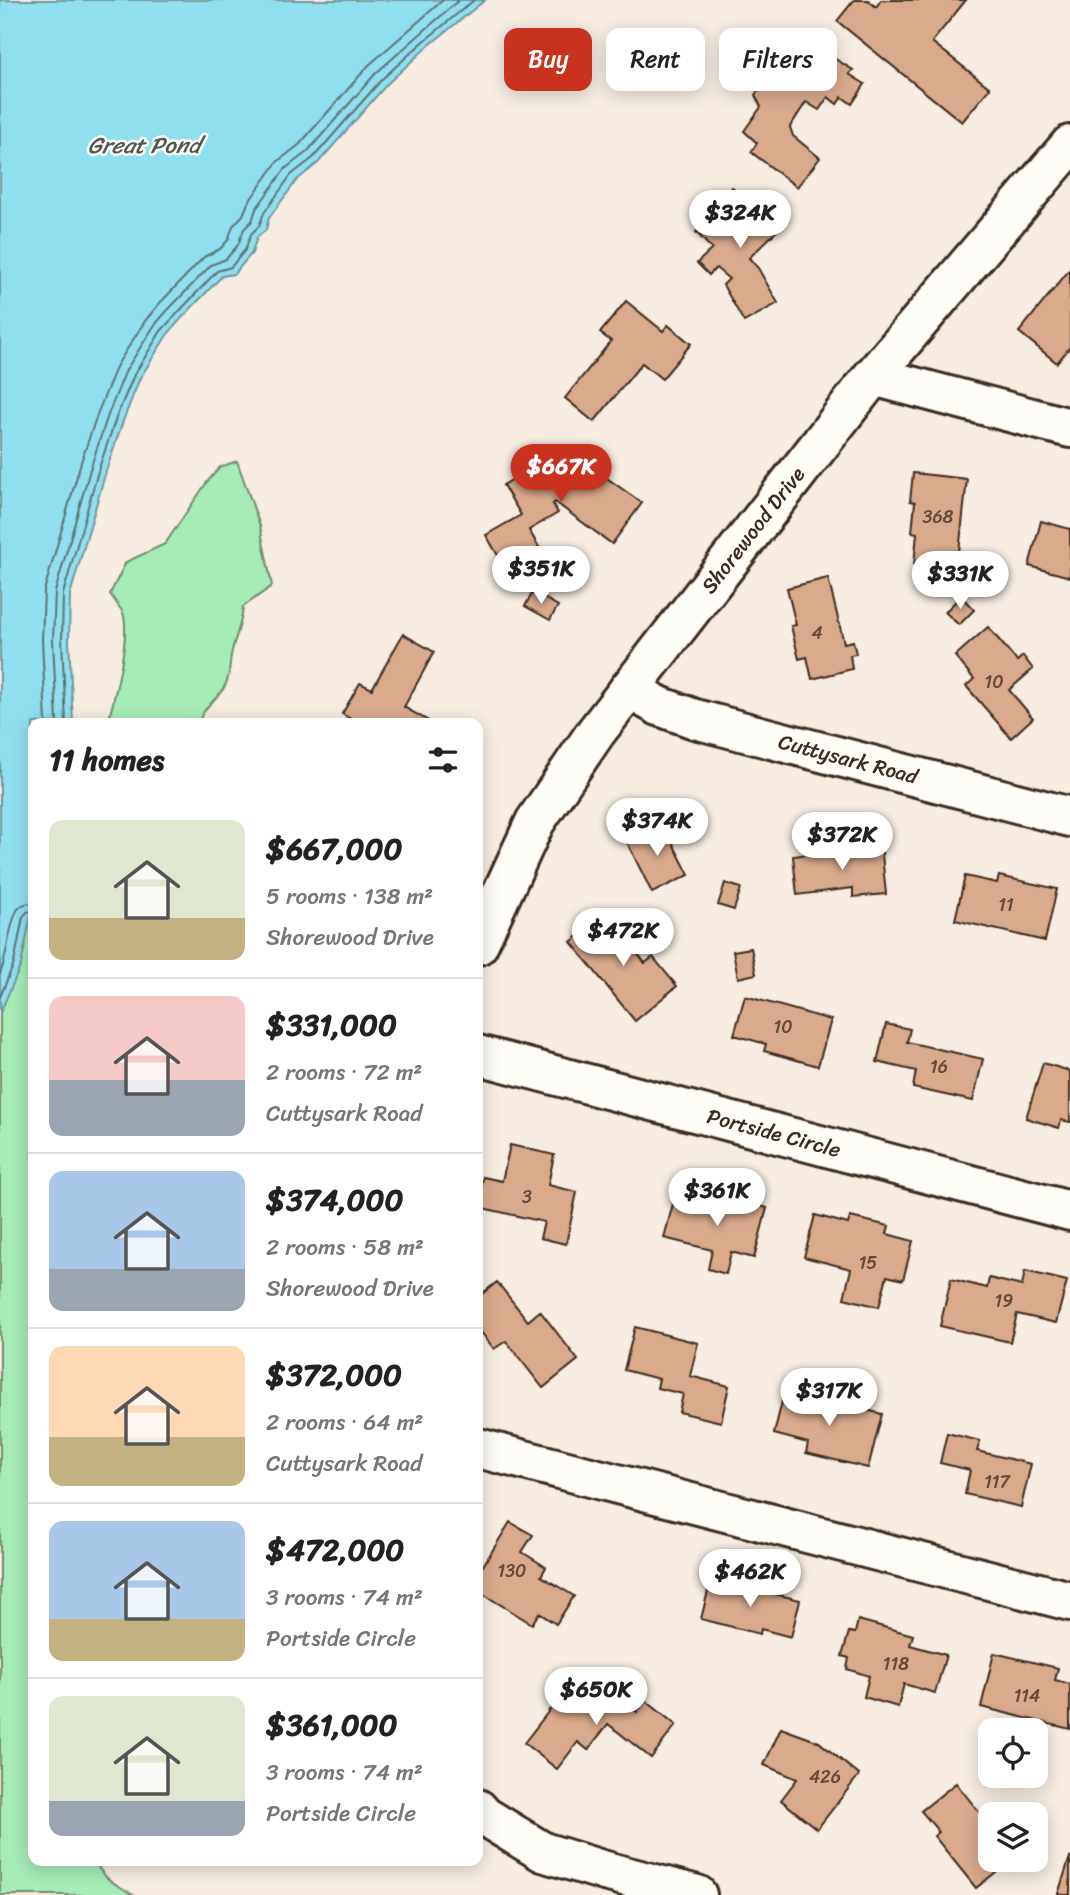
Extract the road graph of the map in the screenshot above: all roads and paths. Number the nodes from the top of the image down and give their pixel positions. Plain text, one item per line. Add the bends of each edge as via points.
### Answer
1 (1070, 145) edge
2 (873, 376) junction
3 (1070, 428) edge
4 (629, 689) junction
5 (1070, 817) edge
6 (483, 934) edge
7 (483, 1056) edge
8 (1070, 1211) edge
9 (483, 1449) edge
10 (1070, 1601) edge
11 (483, 1815) edge
12 (697, 1895) edge

1 - 2 street, Shorewood Drive
2 - 3 street
2 - 4 street, Shorewood Drive
4 - 5 street, Cuttysark Road via 695,719
4 - 6 street, Shorewood Drive via 536,822
7 - 8 street, Portside Circle
9 - 10 street
11 - 12 street via 543,1852

